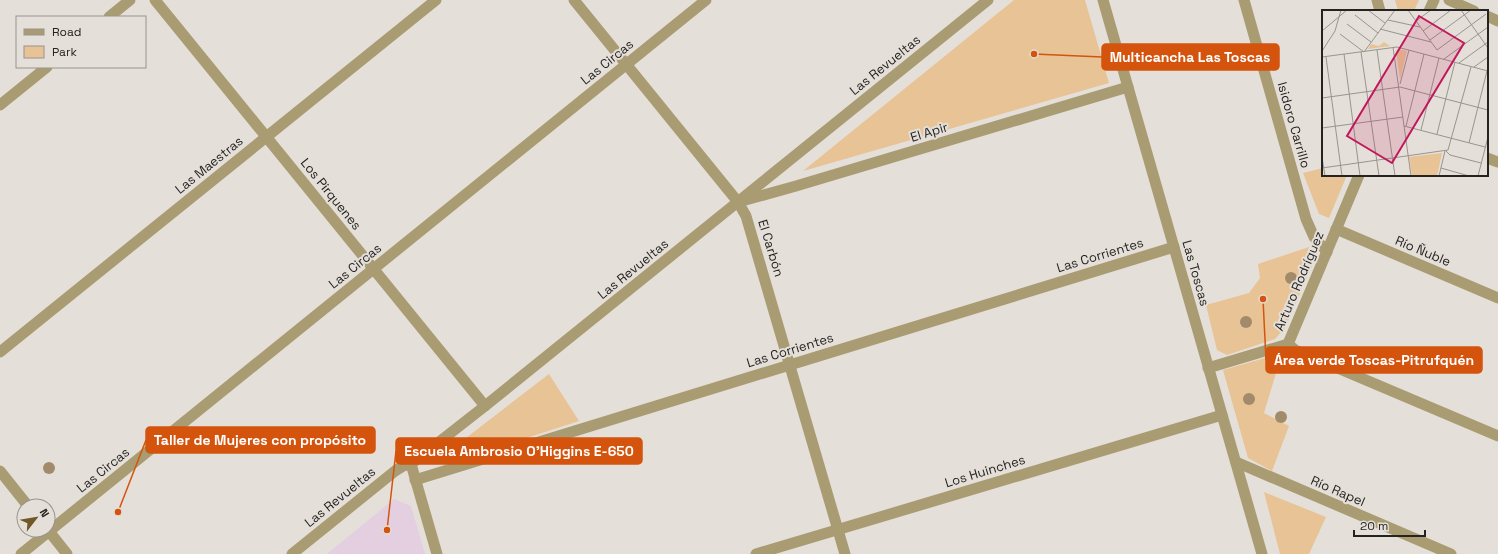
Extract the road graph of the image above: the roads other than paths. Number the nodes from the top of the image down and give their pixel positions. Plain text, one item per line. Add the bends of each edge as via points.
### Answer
1 (130, 0) edge
2 (156, 0) edge
3 (436, 0) edge
4 (574, 0) edge
5 (706, 0) edge
6 (988, 0) edge
7 (1103, 0) edge
8 (1244, 0) edge
9 (1377, 0) edge
10 (1434, 0) edge
11 (1449, 0) edge
12 (1380, 10) edge
13 (1429, 10) edge
14 (1472, 10) edge
15 (110, 16) edge
16 (1488, 16) edge
17 (1498, 21) edge
18 (627, 64) junction
19 (46, 68) edge
20 (1128, 87) junction
21 (0, 105) edge
22 (266, 137) junction
23 (1488, 158) edge
24 (1498, 162) edge
25 (1359, 176) edge
26 (738, 202) junction
27 (1336, 230) junction
28 (1174, 248) junction
29 (1327, 252) junction
30 (374, 269) junction
31 (1498, 298) edge
32 (1288, 344) junction
33 (0, 352) edge
34 (790, 365) junction
35 (1208, 368) junction
36 (485, 406) junction
37 (1222, 415) junction
38 (1498, 436) edge
39 (1236, 462) junction
40 (411, 464) junction
41 (0, 471) edge
42 (415, 480) junction
43 (22, 498) edge
44 (56, 525) edge
45 (838, 529) junction
46 (40, 538) edge
47 (54, 538) edge
48 (21, 554) edge
49 (67, 554) edge
50 (292, 554) edge
51 (437, 554) edge
52 (756, 554) edge
53 (845, 554) edge
54 (1262, 554) edge
55 (1451, 554) edge

1 - 15 street
2 - 22 street, Los Pirquenes
3 - 22 street, Las Maestras
4 - 18 street, El Carbón
5 - 18 street, Las Circas
6 - 26 street, Las Revueltas
7 - 20 street, Las Toscas
8 - 29 street, Isidoro Carrillo via 1306,219 1314,237
9 - 12 street
10 - 13 street
11 - 14 street
16 - 17 street
18 - 26 street, El Carbón
18 - 30 street, Las Circas
19 - 21 street
20 - 26 street, El Apir
20 - 28 street, Las Toscas
22 - 30 street, Los Pirquenes
22 - 33 street, Las Maestras
23 - 24 street
25 - 27 street, Arturo Rodríguez
26 - 34 street, El Carbón via 751,230
26 - 36 street, Las Revueltas
27 - 29 street, Arturo Rodríguez
27 - 31 street, Río Ñuble
28 - 34 street, Las Corrientes
28 - 35 street, Las Toscas
29 - 32 street, Arturo Rodríguez
30 - 36 street, Los Pirquenes
30 - 44 street, Las Circas
32 - 35 street, Arturo Rodríguez
32 - 38 street via 1294,350
34 - 42 street, Las Corrientes
34 - 45 street, El Carbón
35 - 37 street, Las Toscas
36 - 40 street, Las Revueltas
37 - 39 street, Las Toscas
37 - 45 street, Los Huinches
39 - 54 street, Las Toscas
39 - 55 street, Río Rapel
40 - 42 street
40 - 50 street, Las Revueltas via 395,471
41 - 43 street
42 - 51 street
45 - 52 street, Los Huinches
45 - 53 street, El Carbón
46 - 48 street, Las Circas
47 - 49 street

